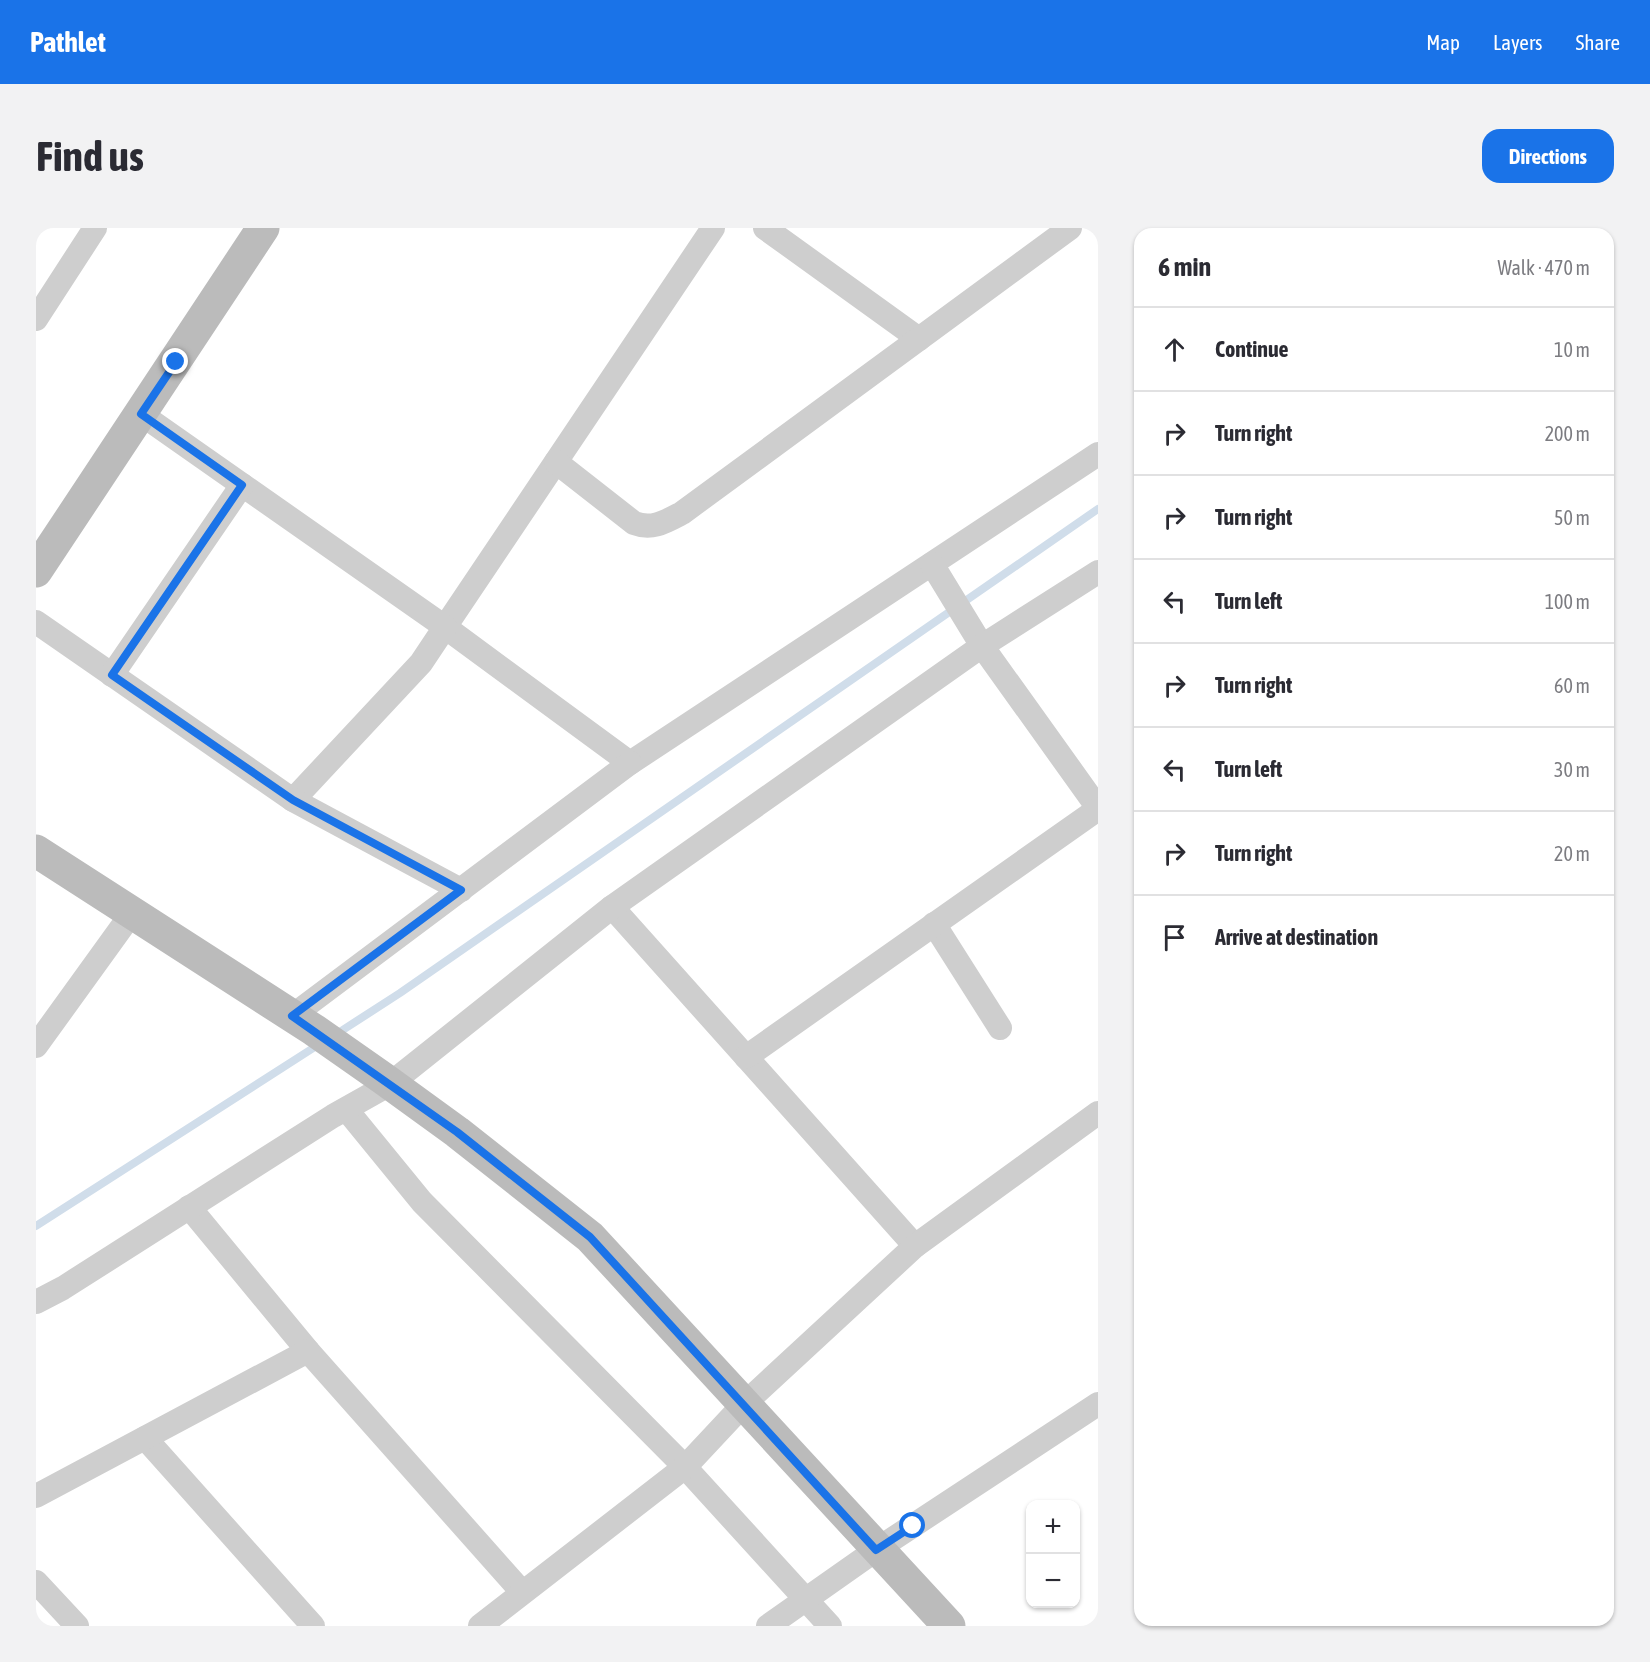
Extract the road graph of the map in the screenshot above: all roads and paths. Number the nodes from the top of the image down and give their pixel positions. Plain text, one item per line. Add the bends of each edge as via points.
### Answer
1 (95, 228) edge
2 (263, 228) edge
3 (713, 228) edge
4 (765, 228) edge
5 (1070, 228) edge
6 (36, 320) edge
7 (918, 339) junction
8 (141, 414) junction
9 (1098, 454) edge
10 (556, 462) junction
11 (242, 485) junction
12 (36, 571) edge
13 (937, 572) junction
14 (1098, 572) edge
15 (36, 622) edge
16 (445, 627) junction
17 (977, 639) junction
18 (112, 675) junction
19 (630, 763) junction
20 (293, 800) junction
21 (1098, 808) edge
22 (36, 851) edge
23 (461, 890) junction
24 (612, 907) junction
25 (132, 913) junction
26 (934, 924) junction
27 (303, 1023) junction
28 (1000, 1028) dead end
29 (36, 1046) edge
30 (746, 1057) junction
31 (387, 1081) junction
32 (346, 1109) junction
33 (1098, 1113) edge
34 (189, 1207) junction
35 (915, 1246) junction
36 (36, 1302) edge
37 (308, 1351) junction
38 (1098, 1404) edge
39 (743, 1406) junction
40 (145, 1438) junction
41 (685, 1467) junction
42 (36, 1496) edge
43 (876, 1550) junction
44 (36, 1582) edge
45 (522, 1592) junction
46 (805, 1599) junction
47 (77, 1626) edge
48 (313, 1626) edge
49 (480, 1626) edge
50 (768, 1626) edge
51 (830, 1626) edge
52 (949, 1626) edge

1 - 6 street
2 - 8 street
3 - 10 street
4 - 7 street
5 - 7 street
7 - 10 street via 682,513 651,527 634,523
8 - 11 street
8 - 12 street
9 - 13 street
10 - 16 street
11 - 16 street
11 - 18 street
13 - 17 street
13 - 19 street
14 - 17 street
15 - 18 street
16 - 19 street
16 - 20 street via 421,663
17 - 21 street
17 - 24 street
18 - 20 street
19 - 23 street
20 - 23 street
21 - 26 street
22 - 25 street
23 - 27 street
24 - 30 street
24 - 31 street
25 - 27 street
25 - 29 street
26 - 28 street
26 - 30 street
27 - 31 street
30 - 35 street
31 - 32 street
31 - 39 street via 590,1237
32 - 34 street
32 - 41 street via 422,1202
33 - 35 street
34 - 36 street
34 - 37 street
35 - 39 street
37 - 40 street
37 - 45 street
38 - 43 street
39 - 41 street
39 - 43 street
40 - 42 street
40 - 48 street
41 - 45 street
41 - 46 street
43 - 46 street
43 - 52 street
44 - 47 street
45 - 49 street
46 - 50 street
46 - 51 street

